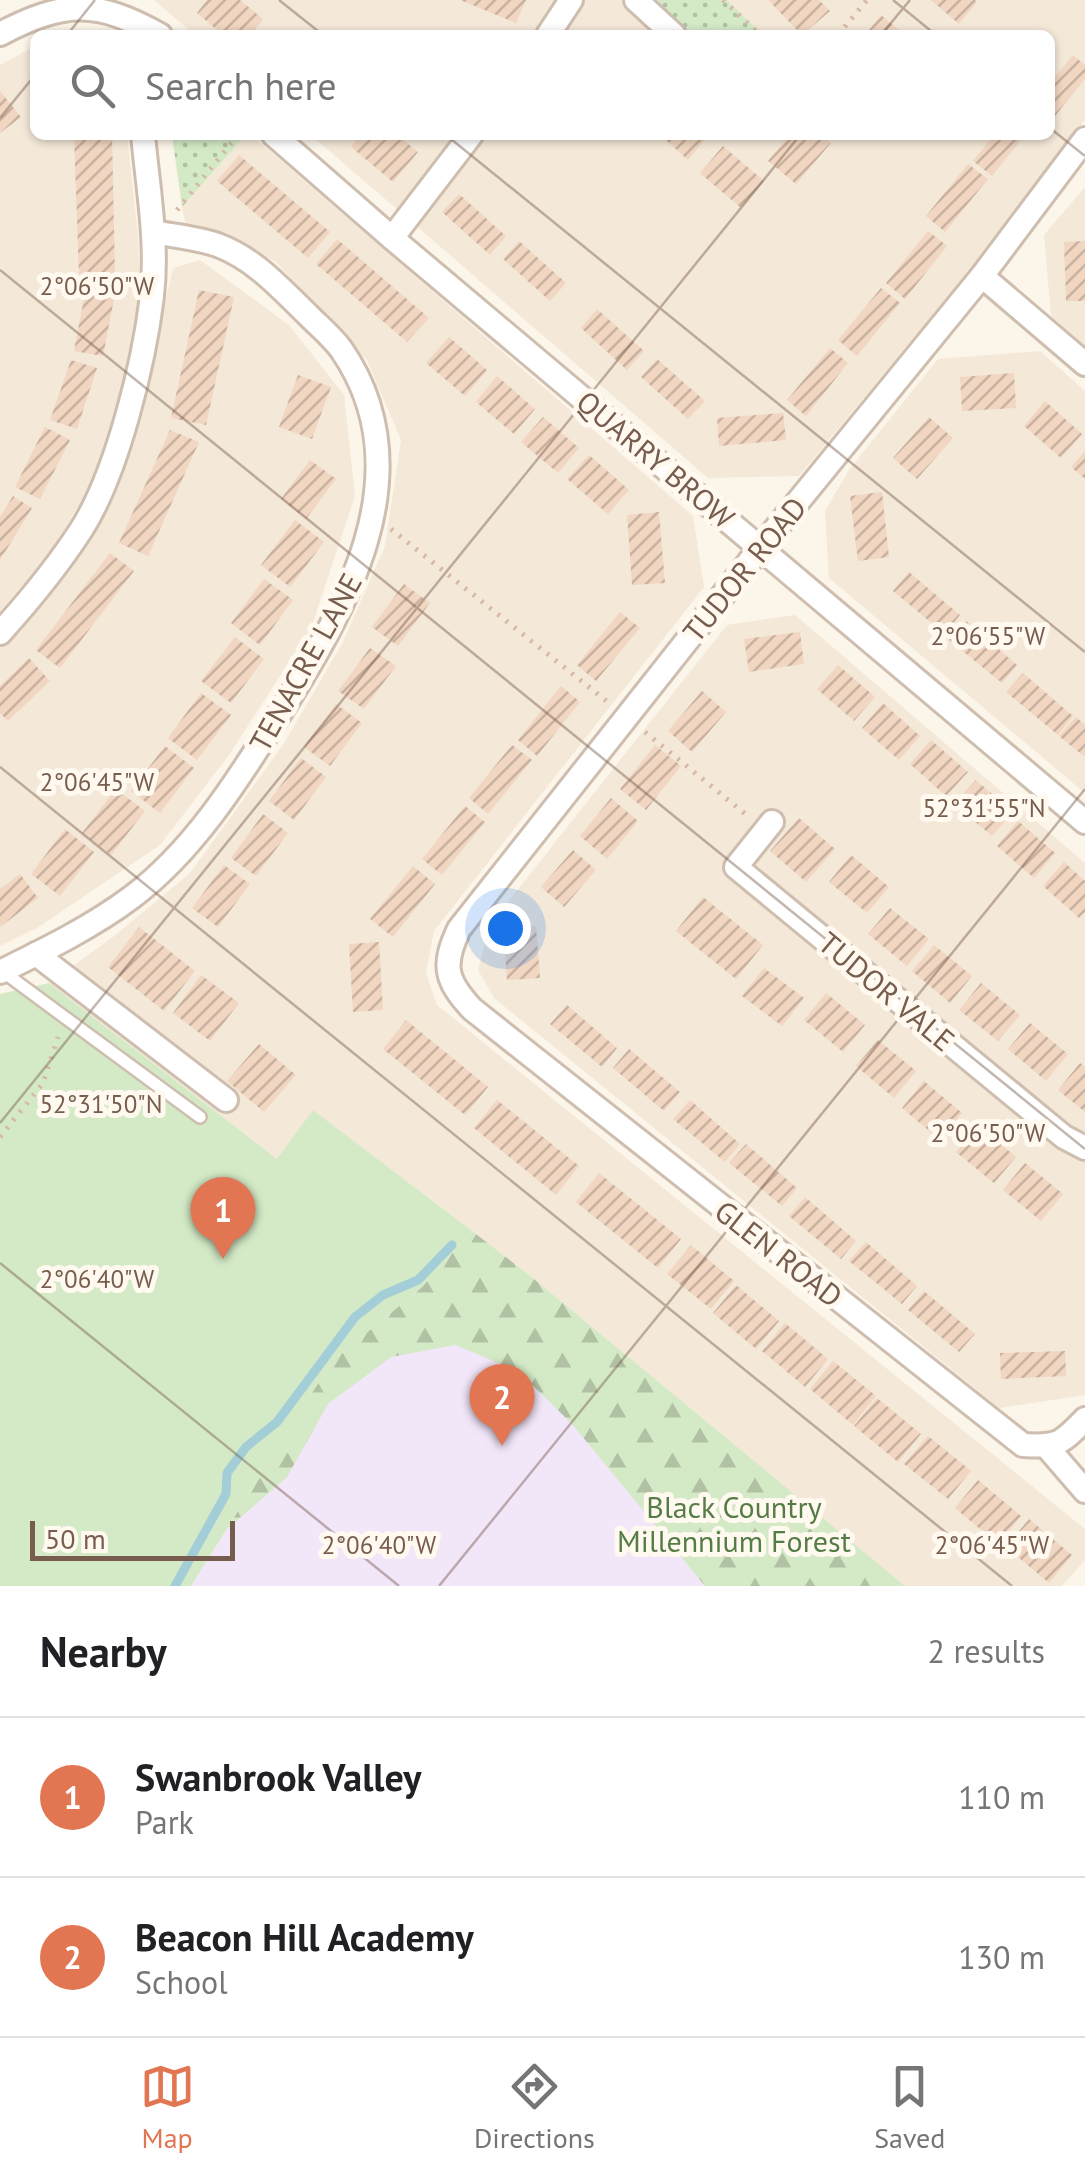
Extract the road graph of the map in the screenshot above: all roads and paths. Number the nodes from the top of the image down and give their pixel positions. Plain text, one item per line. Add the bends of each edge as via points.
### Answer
1 (571, 0) edge
2 (636, 0) edge
3 (722, 0) edge
4 (867, 0) edge
5 (101, 2) edge
6 (132, 26) edge
7 (551, 30) edge
8 (669, 30) edge
9 (755, 30) edge
10 (842, 30) edge
11 (0, 34) edge
12 (1085, 139) edge
13 (144, 140) edge
14 (234, 140) edge
15 (280, 140) edge
16 (467, 140) edge
17 (165, 234) junction
18 (392, 238) junction
19 (982, 276) junction
20 (1085, 364) edge
21 (373, 515) junction
22 (761, 547) junction
23 (0, 633) edge
24 (627, 717) junction
25 (1085, 822) edge
26 (769, 826) joint
27 (36, 954) junction
28 (1, 971) edge
29 (472, 1009) joint
30 (66, 1018) junction
31 (226, 1100) dead end
32 (200, 1117) dead end
33 (0, 1136) edge
34 (1085, 1148) edge
35 (1085, 1419) edge
36 (1047, 1447) junction
37 (1085, 1491) edge

1 - 7 street
2 - 8 street
3 - 9 path
4 - 10 path
5 - 6 street
5 - 11 street via 37,14
12 - 19 street, TUDOR ROAD
13 - 17 street
14 - 17 path
15 - 18 street, QUARRY BROW
16 - 18 street
17 - 21 street, TENACRE LANE via 220,246 260,268 340,347 374,426
17 - 23 street via 117,452 83,528
18 - 22 street, QUARRY BROW
19 - 20 street
19 - 22 street, TUDOR ROAD
21 - 24 path
21 - 27 street, TENACRE LANE via 352,586 226,796 134,896
22 - 24 street, TUDOR ROAD
22 - 25 street, QUARRY BROW
24 - 26 path
24 - 29 street, TUDOR ROAD via 459,929 448,973
26 - 34 street, TUDOR VALE via 736,866 1064,1138
27 - 28 street, TENACRE LANE
27 - 31 street
28 - 30 lane
29 - 36 street, GLEN ROAD via 1022,1445
30 - 32 lane
30 - 33 path via 43,1083
35 - 36 street via 1062,1443
36 - 37 street, GLEN ROAD

